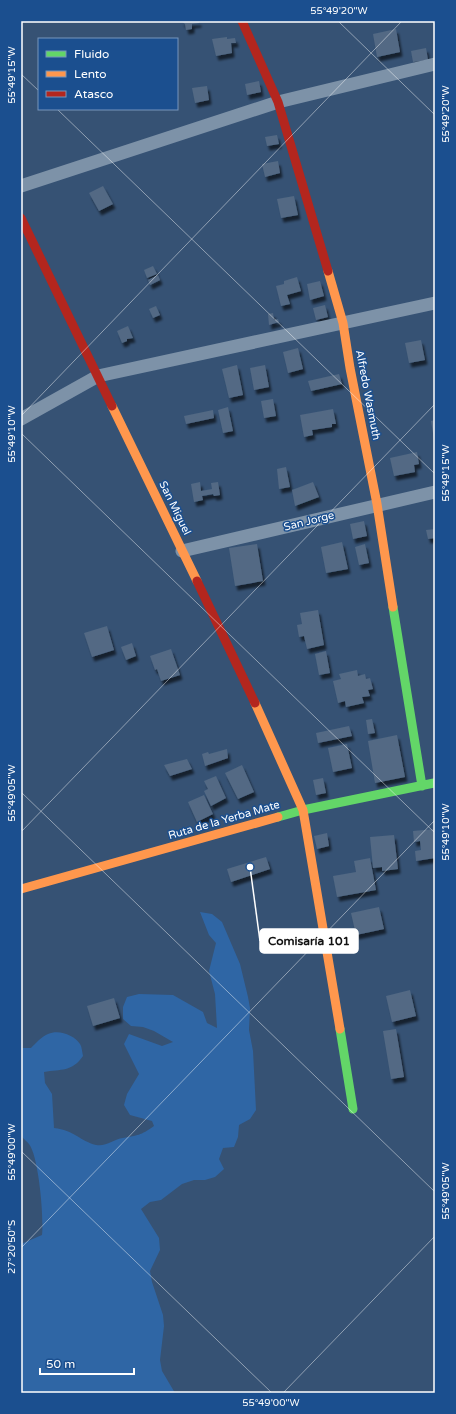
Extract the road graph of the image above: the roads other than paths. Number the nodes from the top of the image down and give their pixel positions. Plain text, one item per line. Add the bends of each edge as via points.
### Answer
1 (242, 21) edge
2 (435, 64) edge
3 (278, 102) junction
4 (21, 186) edge
5 (21, 218) edge
6 (435, 303) edge
7 (343, 322) junction
8 (98, 376) junction
9 (21, 419) edge
10 (435, 492) edge
11 (377, 504) junction
12 (182, 551) junction
13 (435, 783) edge
14 (422, 786) junction
15 (303, 810) junction
16 (21, 889) edge
17 (353, 1108) dead end

1 - 3 street, Alfredo Wasmuth
2 - 3 street
3 - 4 street
3 - 7 street, Alfredo Wasmuth
5 - 8 street, San Miguel
6 - 7 street
7 - 8 street
7 - 11 street, Alfredo Wasmuth
8 - 9 street
8 - 12 street, San Miguel
10 - 11 street, San Jorge
11 - 12 street, San Jorge
11 - 14 street, Alfredo Wasmuth
12 - 15 street, San Miguel via 239,667
13 - 14 street, Ruta de la Yerba Mate
14 - 15 street, Ruta de la Yerba Mate
15 - 16 street, Ruta de la Yerba Mate
15 - 17 street, San Miguel

